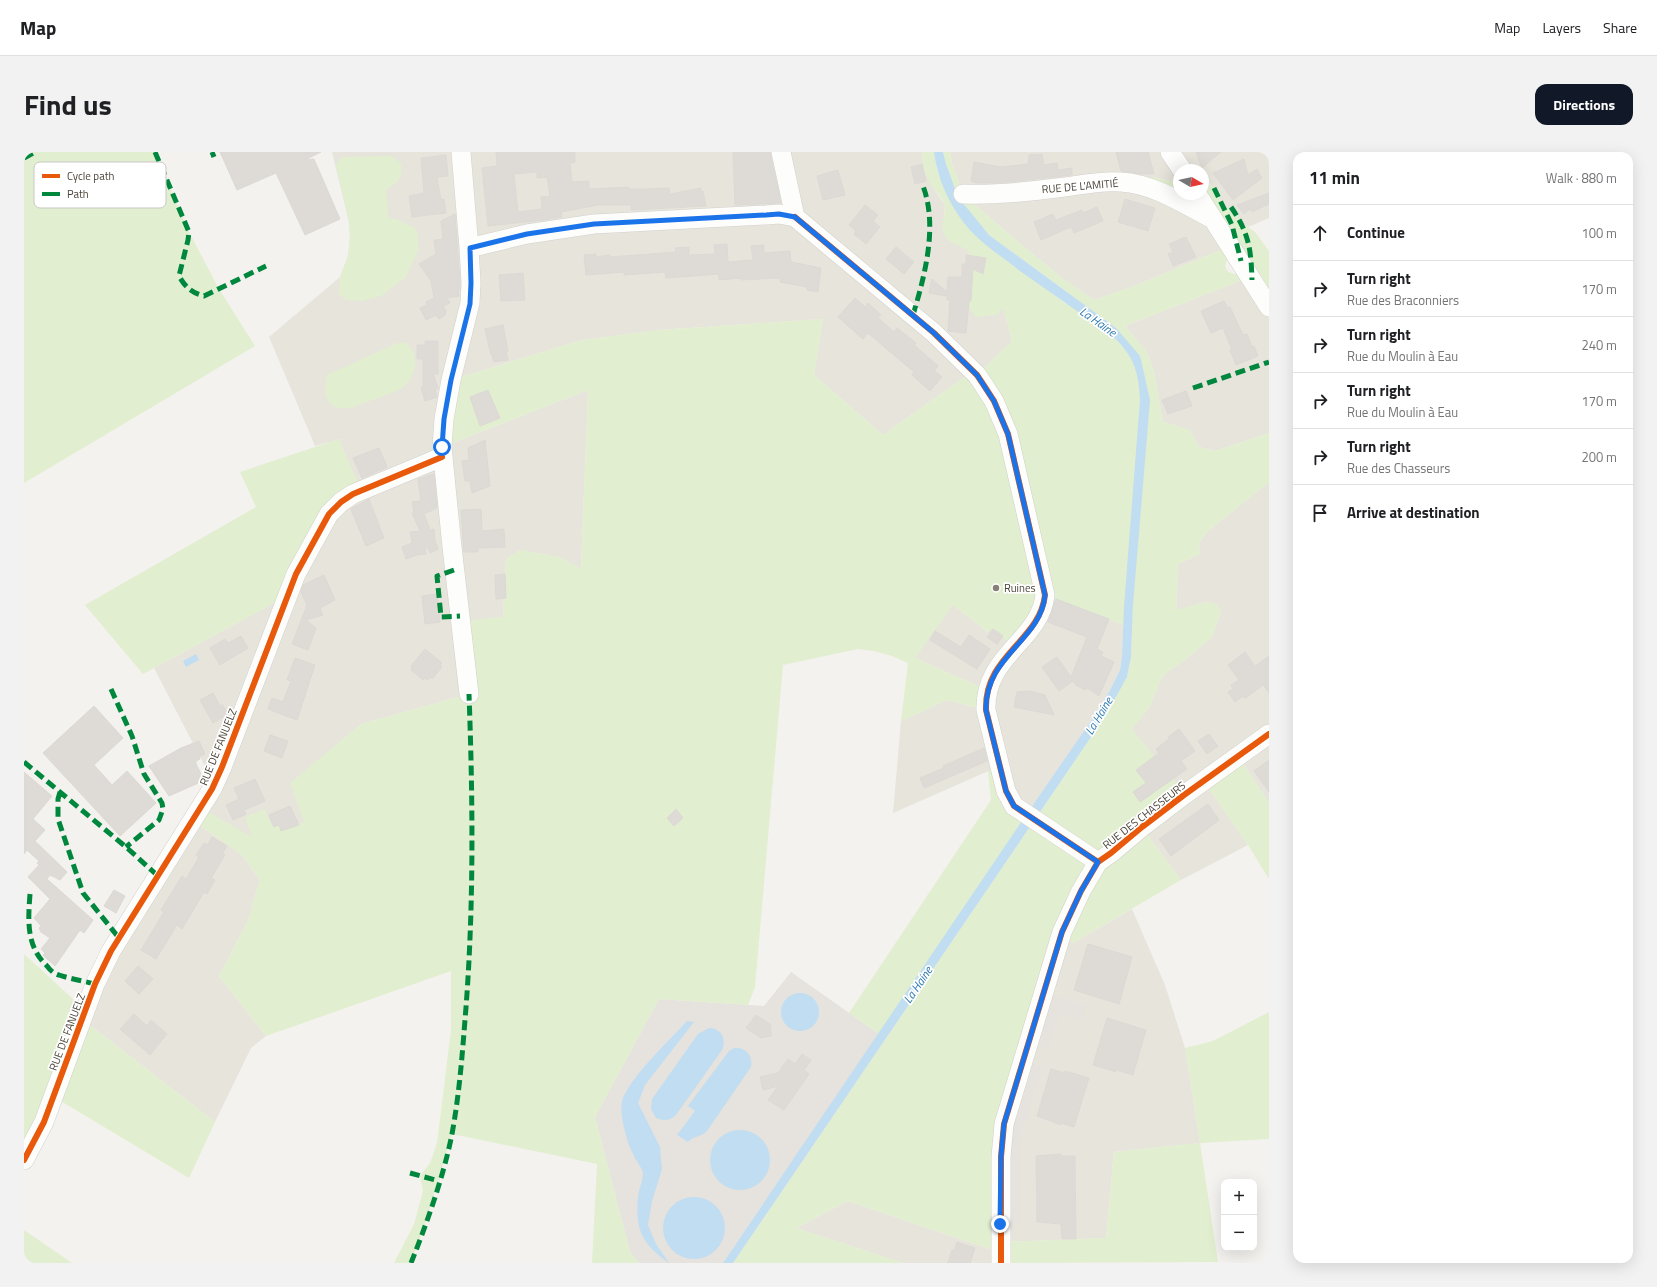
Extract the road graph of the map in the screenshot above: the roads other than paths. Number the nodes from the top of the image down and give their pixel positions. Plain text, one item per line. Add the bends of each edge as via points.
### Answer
1 (461, 152) edge
2 (781, 152) edge
3 (1170, 152) edge
4 (1178, 164) edge
5 (963, 194) dead end
6 (1201, 200) edge
7 (795, 217) junction
8 (1213, 219) junction
9 (470, 248) junction
10 (1269, 307) edge
11 (442, 457) junction
12 (469, 694) dead end
13 (1269, 734) edge
14 (1098, 862) junction
15 (24, 1160) edge
16 (1001, 1263) edge

1 - 9 street
2 - 7 street
3 - 4 street
5 - 8 street, RUE DE L'AMITIÉ via 1023,192 1089,183 1120,182 1158,191
6 - 8 street
7 - 9 street via 779,214 594,224 527,234
7 - 14 street via 953,350 977,375 994,401 1008,434 1045,595 1039,618 1000,664 990,682 986,710 1006,791 1014,806
8 - 10 street
9 - 11 street via 470,304 451,380 444,419
11 - 12 street
11 - 15 street, RUE DE FANUELZ via 353,494 329,514 296,574 212,789 110,951 95,984 44,1122
13 - 14 street, RUE DES CHASSEURS
14 - 16 street, RUE DES CHASSEURS via 1062,932 1004,1124 1001,1156

